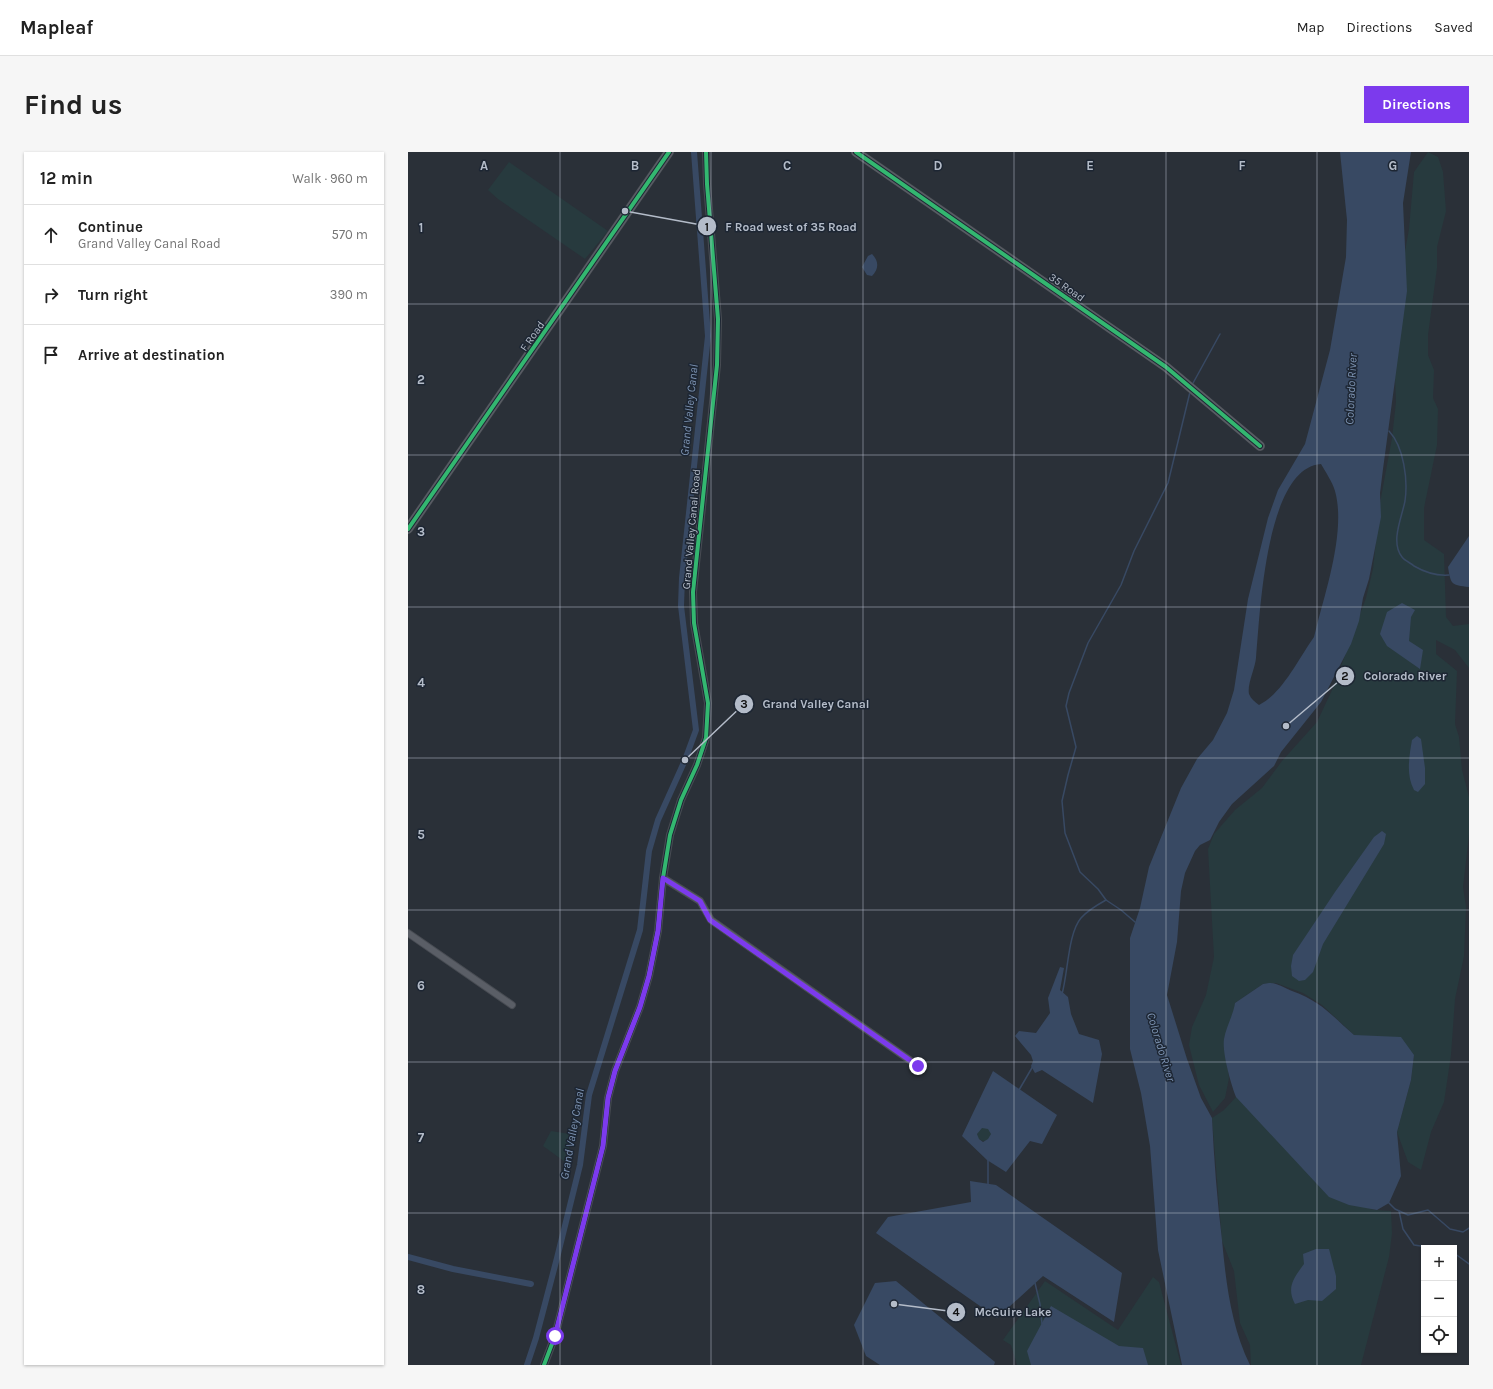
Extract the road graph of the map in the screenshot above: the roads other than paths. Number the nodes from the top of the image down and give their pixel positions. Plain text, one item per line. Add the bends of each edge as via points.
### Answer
1 (669, 152) edge
2 (706, 152) edge
3 (856, 152) edge
4 (1260, 446) dead end
5 (408, 529) edge
6 (663, 878) junction
7 (408, 933) edge
8 (512, 1005) dead end
9 (918, 1066) dead end
10 (544, 1365) edge

1 - 5 street, F Road
2 - 6 street, Grand Valley Canal Road via 718,319 717,365 693,592 694,623 706,684 708,720 706,738 670,835
3 - 4 street, 35 Road via 1166,367
6 - 9 street via 700,901 710,920
6 - 10 street, Grand Valley Canal Road via 658,931 649,976 615,1071 608,1098 603,1146 555,1336
7 - 8 street

